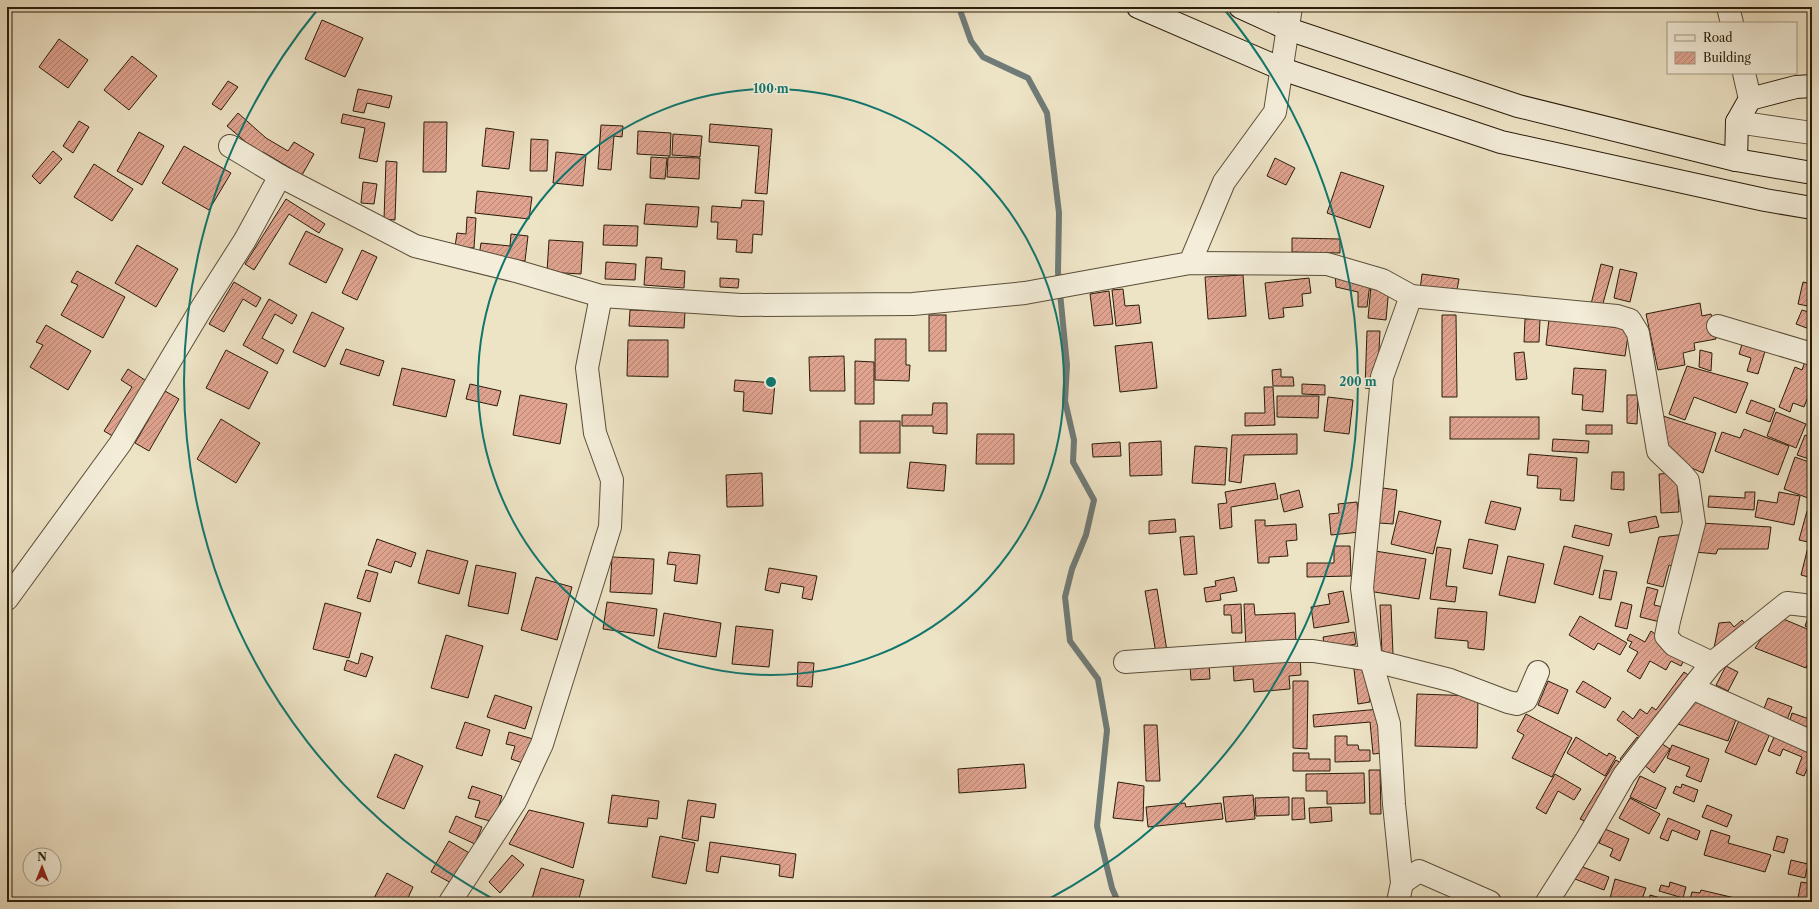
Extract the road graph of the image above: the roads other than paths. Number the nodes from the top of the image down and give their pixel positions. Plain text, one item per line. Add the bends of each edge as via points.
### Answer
1 (1138, 7) edge
2 (1240, 7) edge
3 (1291, 7) edge
4 (1728, 7) edge
5 (1732, 22) edge
6 (1288, 29) junction
7 (1282, 69) junction
8 (1744, 74) edge
9 (1812, 86) edge
10 (1750, 99) junction
11 (1738, 122) junction
12 (1812, 134) edge
13 (230, 146) dead end
14 (1736, 160) junction
15 (1812, 173) edge
16 (280, 176) junction
17 (1812, 208) edge
18 (1190, 263) junction
19 (601, 296) junction
20 (1411, 296) junction
21 (1718, 326) dead end
22 (1812, 354) edge
23 (7, 599) edge
24 (1812, 606) edge
25 (1371, 660) junction
26 (1125, 662) dead end
27 (1712, 663) junction
28 (1538, 672) dead end
29 (1692, 688) junction
30 (1812, 742) edge
31 (1400, 893) edge
32 (450, 902) edge
33 (1490, 902) edge
34 (1547, 902) edge

1 - 7 street
2 - 6 street
3 - 6 street
4 - 5 street
6 - 7 street
6 - 14 street via 1518,106
7 - 17 street via 1501,142
7 - 18 street via 1275,112 1224,182
8 - 10 street
9 - 10 street via 1796,87
10 - 11 street
11 - 12 street
11 - 14 street
13 - 16 street
14 - 15 street
16 - 19 street via 415,246 516,271
16 - 23 street via 245,240 120,444
18 - 19 street via 1025,293 913,304 763,305
18 - 20 street via 1327,264 1382,280
19 - 32 street via 587,368 596,433 612,480 610,527 542,744 515,802
20 - 25 street via 1382,377 1362,588
20 - 27 street via 1617,316 1630,320 1638,333 1658,451 1688,481 1694,523 1666,636 1674,645
21 - 22 street
24 - 27 street via 1787,603
25 - 26 street via 1313,651 1285,651
25 - 28 street via 1450,680 1517,704 1526,700
25 - 31 street via 1389,724
27 - 29 street
29 - 30 street
29 - 34 street via 1624,775 1588,839
31 - 33 street via 1419,871

